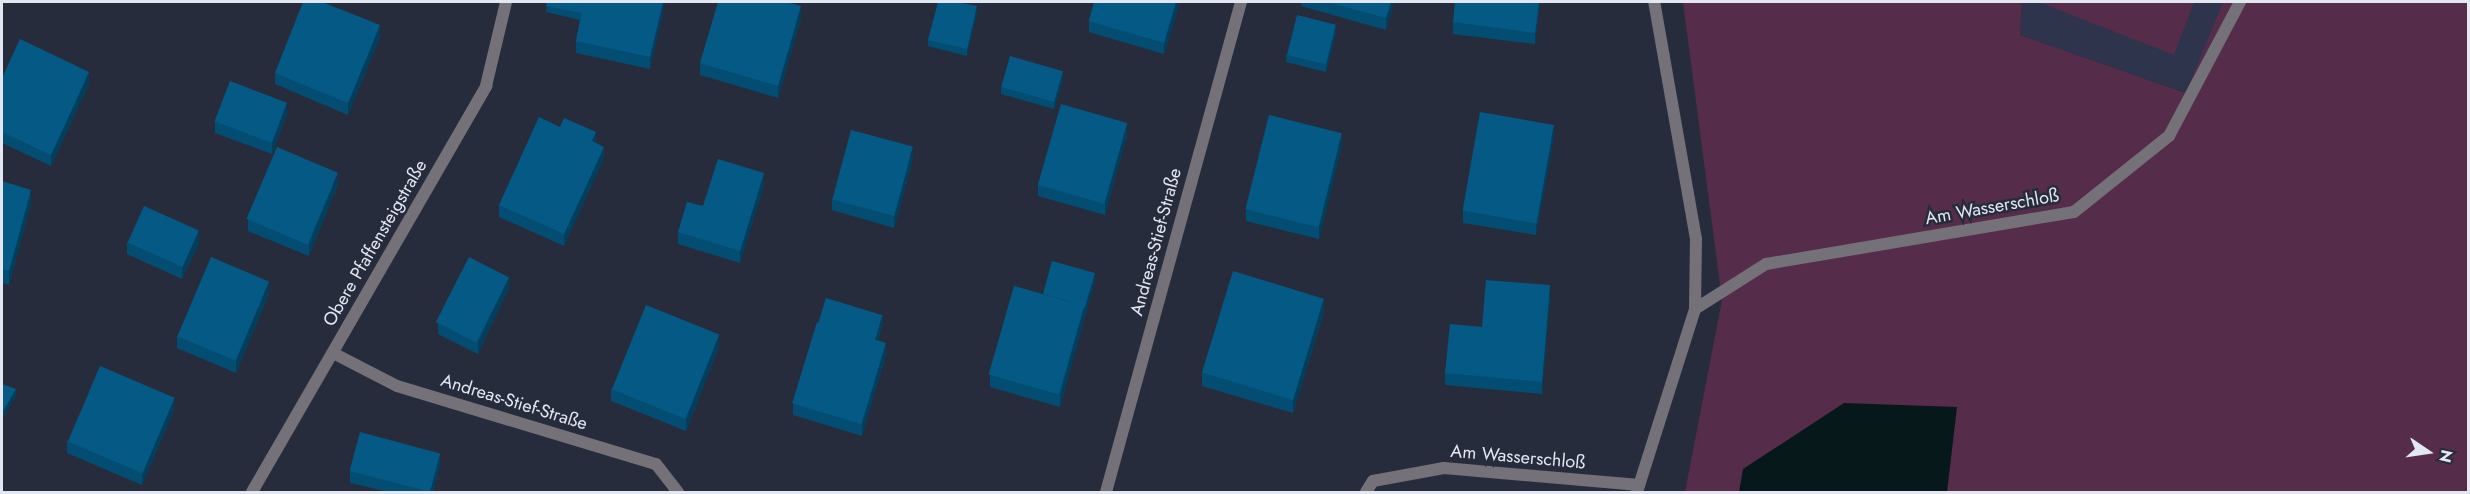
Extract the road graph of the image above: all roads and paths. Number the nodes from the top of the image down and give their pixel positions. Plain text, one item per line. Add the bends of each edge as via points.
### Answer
1 (506, 2) edge
2 (1241, 2) edge
3 (1654, 2) edge
4 (2240, 2) edge
5 (1695, 309) junction
6 (333, 353) junction
7 (1638, 489) edge
8 (252, 492) edge
9 (678, 492) edge
10 (1106, 492) edge
11 (1366, 492) edge

1 - 6 street, Obere Pfaffensteigstraße via 486,86
2 - 10 street, Andreas-Stief-Straße
3 - 5 street, Am Wasserschloß via 1696,239
4 - 5 street, Am Wasserschloß via 2169,136 2074,212 1766,264
5 - 7 street, Am Wasserschloß
6 - 8 street, Obere Pfaffensteigstraße
6 - 9 street, Andreas-Stief-Straße via 397,386 656,464
7 - 11 street, Am Wasserschloß via 1444,468 1373,481

